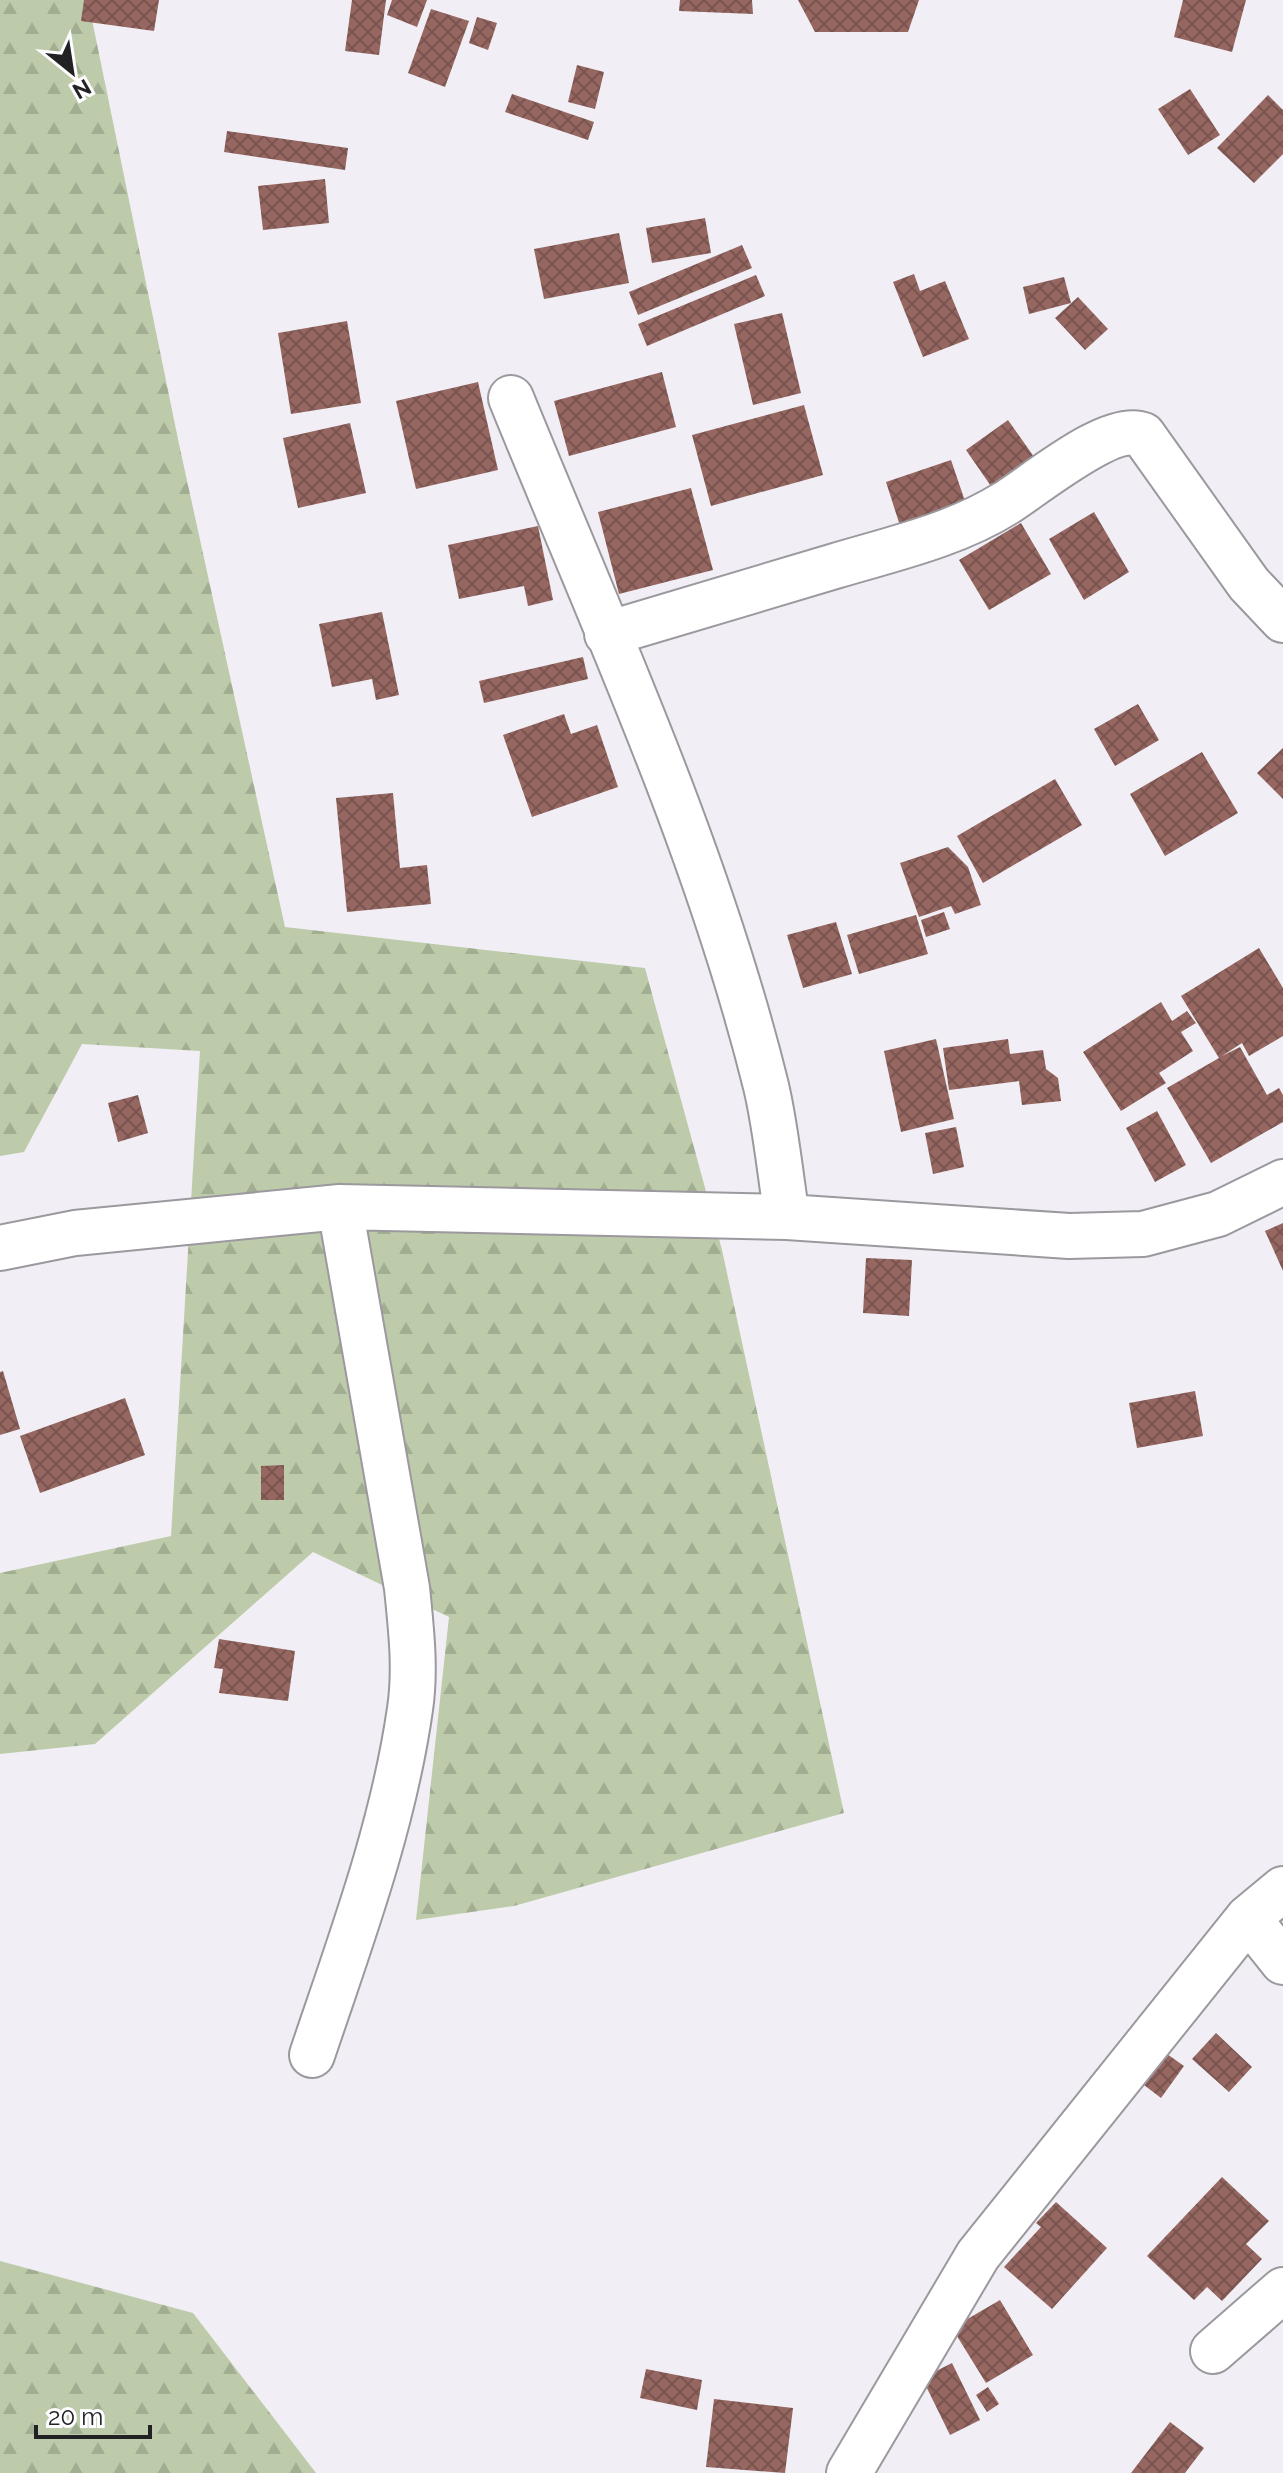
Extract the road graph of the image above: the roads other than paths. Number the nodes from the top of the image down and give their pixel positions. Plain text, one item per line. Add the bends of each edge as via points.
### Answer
1 (511, 398) dead end
2 (1283, 620) edge
3 (607, 634) junction
4 (1283, 1182) edge
5 (340, 1207) junction
6 (787, 1217) junction
7 (0, 1248) edge
8 (1283, 1889) edge
9 (1248, 1918) junction
10 (1283, 1962) edge
11 (312, 2055) dead end
12 (1283, 2290) edge
13 (1213, 2351) dead end
14 (849, 2473) edge

1 - 3 street
2 - 3 street via 1249,584 1143,435 1133,431 1119,433 1058,467 1004,505 918,542
3 - 6 street via 689,835 728,948 767,1089
4 - 6 street via 1218,1214 1143,1234 1069,1236
5 - 6 street
5 - 7 street via 75,1233
5 - 11 street via 407,1588 413,1649 410,1709 375,1867
8 - 9 street
9 - 10 street
9 - 14 street via 978,2255
12 - 13 street

